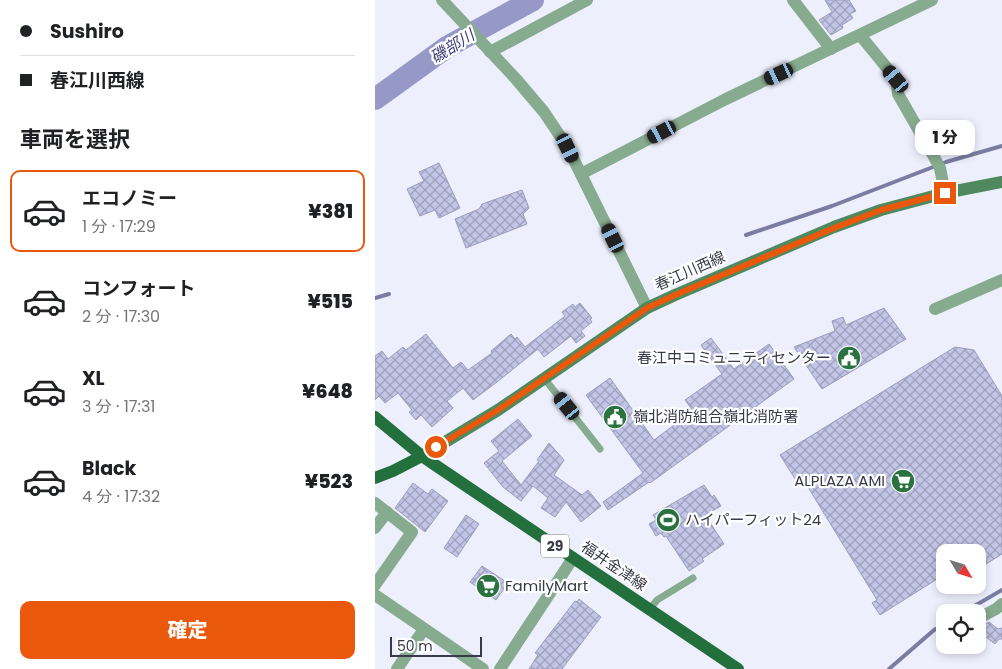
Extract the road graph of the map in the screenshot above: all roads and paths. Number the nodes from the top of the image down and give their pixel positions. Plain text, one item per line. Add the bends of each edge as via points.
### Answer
1 (442, 0) edge
2 (587, 0) edge
3 (793, 0) edge
4 (932, 0) edge
5 (860, 35) junction
6 (831, 49) junction
7 (490, 52) junction
8 (581, 174) junction
9 (1002, 182) edge
10 (945, 193) junction
11 (1002, 280) edge
12 (647, 308) junction
13 (935, 309) dead end
14 (544, 378) junction
15 (375, 417) edge
16 (600, 449) dead end
17 (422, 456) junction
18 (375, 478) edge
19 (375, 503) edge
20 (387, 512) junction
21 (375, 528) edge
22 (573, 558) junction
23 (693, 578) dead end
24 (375, 585) edge
25 (375, 595) edge
26 (1002, 604) edge
27 (650, 609) junction
28 (986, 614) edge
29 (424, 630) junction
30 (397, 669) edge
31 (483, 669) edge
32 (500, 669) edge
33 (738, 669) edge

1 - 7 street
2 - 7 street
3 - 6 street
4 - 5 street
5 - 6 street
5 - 10 street via 896,79 898,94 940,168
6 - 8 street
7 - 8 street via 543,112 568,148
8 - 12 street
9 - 10 main road, 春江川西線
10 - 12 main road, 春江川西線 via 881,210 834,228
11 - 13 street
12 - 14 main road, 春江川西線
14 - 16 lane
14 - 17 main road, 春江川西線
15 - 17 main road, 福井金津線 / 29
17 - 18 main road
17 - 22 main road, 福井金津線 / 29
19 - 20 street
20 - 21 street
20 - 24 street via 412,532
22 - 27 main road, 福井金津線 / 29
22 - 32 street
23 - 27 lane via 657,600
25 - 29 street
26 - 28 street
27 - 33 main road, 福井金津線 / 29
29 - 30 street
29 - 31 street

